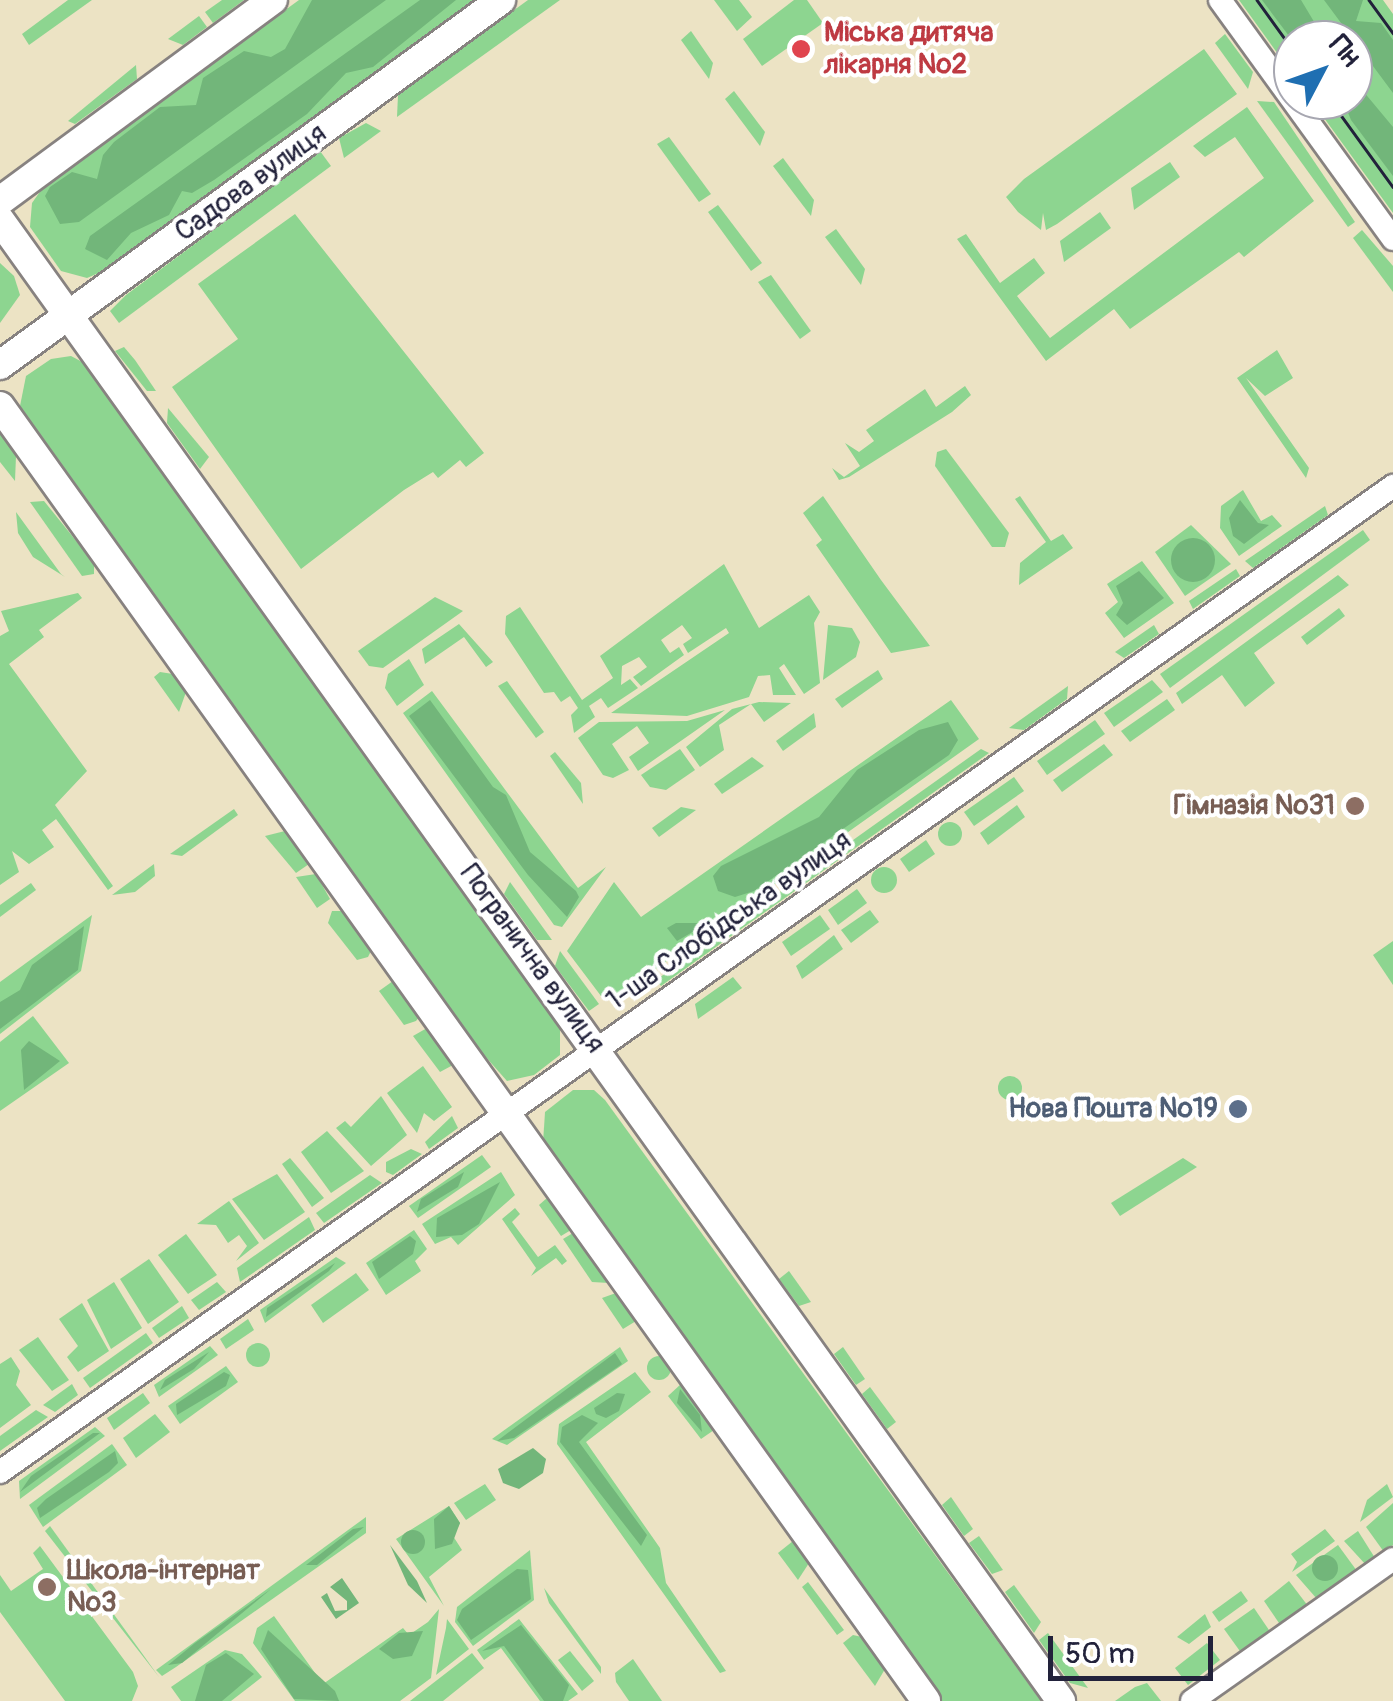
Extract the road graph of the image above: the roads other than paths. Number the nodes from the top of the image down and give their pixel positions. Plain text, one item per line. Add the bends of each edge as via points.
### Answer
1 (273, 0) edge
2 (502, 0) edge
3 (1220, 0) edge
4 (0, 200) edge
5 (0, 220) edge
6 (1393, 239) edge
7 (69, 314) junction
8 (0, 364) edge
9 (0, 406) edge
10 (1393, 486) edge
11 (598, 1051) junction
12 (507, 1116) junction
13 (0, 1472) edge
14 (1393, 1559) edge
15 (926, 1701) edge
16 (1060, 1701) edge
17 (1192, 1701) edge

1 - 4 main road
2 - 7 main road, Садова вулиця
3 - 6 street
5 - 7 main road, Погранична вулиця
7 - 8 main road, Садова вулиця
7 - 11 main road, Погранична вулиця
9 - 12 main road
10 - 11 street, 1-ша Слобідська вулиця
11 - 12 street, 1-ша Слобідська вулиця
11 - 16 main road, Погранична вулиця
12 - 13 street, 1-ша Слобідська вулиця
12 - 15 main road
14 - 17 street

